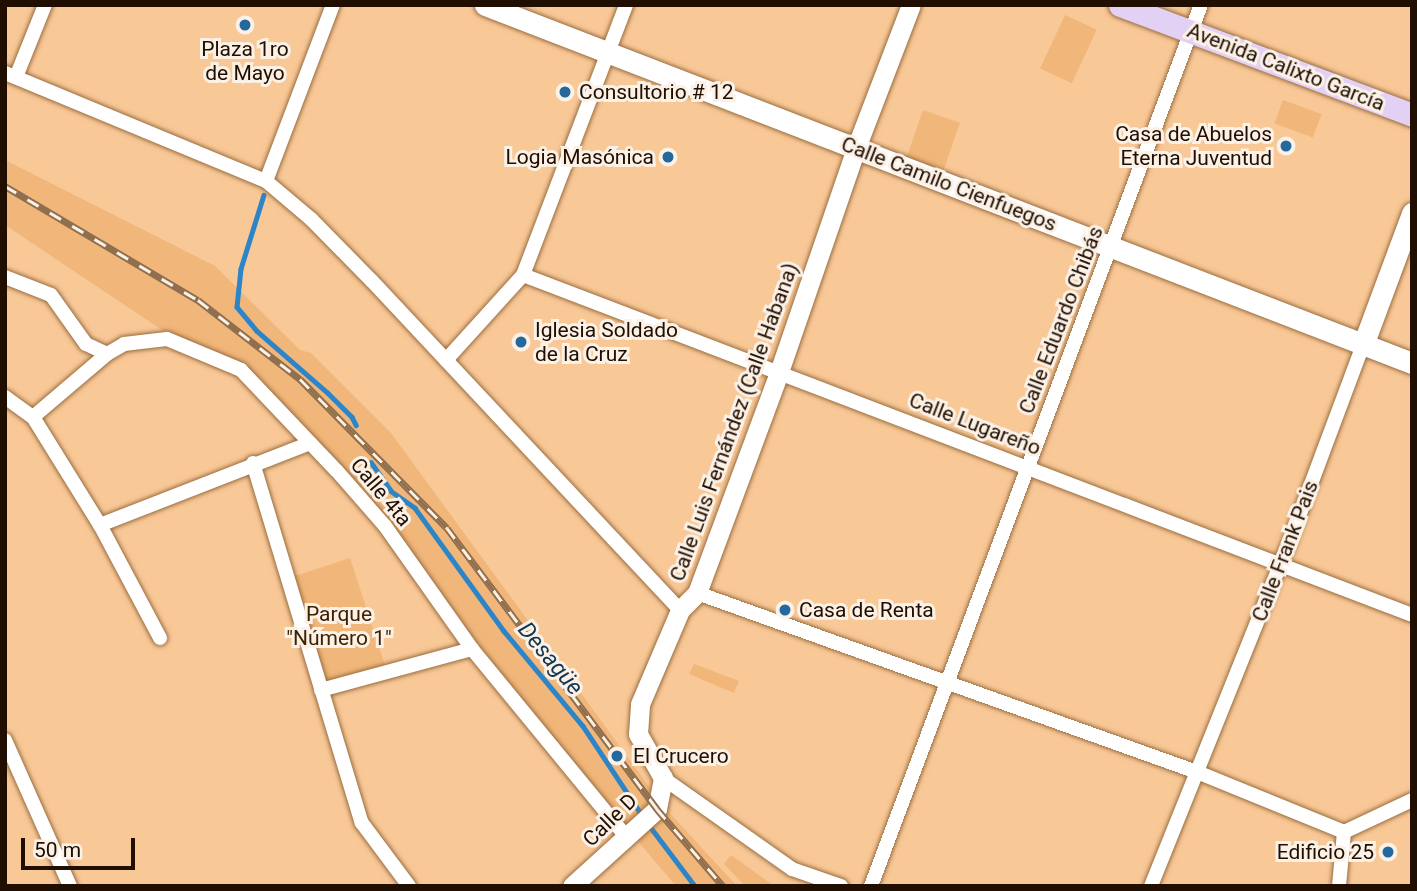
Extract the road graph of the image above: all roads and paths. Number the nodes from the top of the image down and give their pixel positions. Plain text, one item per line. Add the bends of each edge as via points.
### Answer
1 (45, 5) edge
2 (333, 5) edge
3 (485, 5) edge
4 (626, 5) edge
5 (911, 5) edge
6 (1121, 5) edge
7 (1201, 5) edge
8 (1191, 32) junction
9 (608, 52) junction
10 (11, 75) edge
11 (1412, 115) edge
12 (856, 148) junction
13 (266, 181) junction
14 (1412, 213) edge
15 (1111, 248) junction
16 (523, 275) junction
17 (5, 277) edge
18 (1363, 345) junction
19 (107, 354) junction
20 (446, 360) junction
21 (1412, 363) edge
22 (779, 372) junction
23 (5, 397) edge
24 (33, 417) junction
25 (310, 443) junction
26 (253, 463) junction
27 (1028, 467) junction
28 (100, 525) junction
29 (1281, 564) junction
30 (697, 593) junction
31 (680, 610) junction
32 (1412, 615) edge
33 (160, 638) dead end
34 (472, 649) junction
35 (946, 680) junction
36 (321, 690) junction
37 (5, 740) edge
38 (1197, 772) junction
39 (663, 778) junction
40 (1412, 800) edge
41 (1344, 832) junction
42 (631, 834) junction
43 (70, 886) edge
44 (409, 886) edge
45 (572, 886) edge
46 (841, 886) edge
47 (871, 886) edge
48 (1151, 886) edge
49 (1339, 886) edge

1 - 10 street
2 - 13 street
3 - 9 main road, Calle Camilo Cienfuegos
4 - 9 street
5 - 12 street, Calle Luis Fernández (Calle Habana)
6 - 8 main road, Avenida Calixto García
7 - 8 street, Calle Eduardo Chibás
8 - 11 main road, Avenida Calixto García
8 - 15 street, Calle Eduardo Chibás
9 - 12 main road, Calle Camilo Cienfuegos
9 - 16 street
10 - 13 street
12 - 15 main road, Calle Camilo Cienfuegos
12 - 22 street, Calle Luis Fernández (Calle Habana)
13 - 20 street via 311,219
14 - 18 main road, Calle Frank Pais
15 - 18 main road, Calle Camilo Cienfuegos
15 - 27 street, Calle Eduardo Chibás
16 - 20 street
16 - 22 street, Calle Lugareño
17 - 19 street via 51,295 86,344
18 - 21 main road, Calle Camilo Cienfuegos
18 - 29 street, Calle Frank Pais
19 - 24 street, Calle 4ta
19 - 25 street, Calle 4ta via 124,344 167,339 241,370
20 - 31 street
22 - 27 street, Calle Lugareño
22 - 30 street, Calle Luis Fernández (Calle Habana)
23 - 24 street
24 - 28 street
25 - 26 street
25 - 34 street, Calle 4ta via 384,526
26 - 28 street
26 - 36 street
27 - 29 street, Calle Lugareño
27 - 35 street, Calle Eduardo Chibás
28 - 33 street
29 - 32 street, Calle Lugareño
29 - 38 street, Calle Frank Pais
30 - 31 street, Calle Luis Fernández (Calle Habana)
30 - 35 street
31 - 39 street, Calle Luis Fernández (Calle Habana) via 640,704 638,734
34 - 36 street
34 - 42 street, Calle 4ta
35 - 38 street
35 - 47 street, Calle Eduardo Chibás
36 - 44 street via 362,823
37 - 43 street
38 - 41 street
38 - 48 street, Calle Frank Pais
39 - 42 street, Calle D via 657,809
39 - 46 street via 792,869
40 - 41 street
41 - 49 street
42 - 45 street, Calle D

